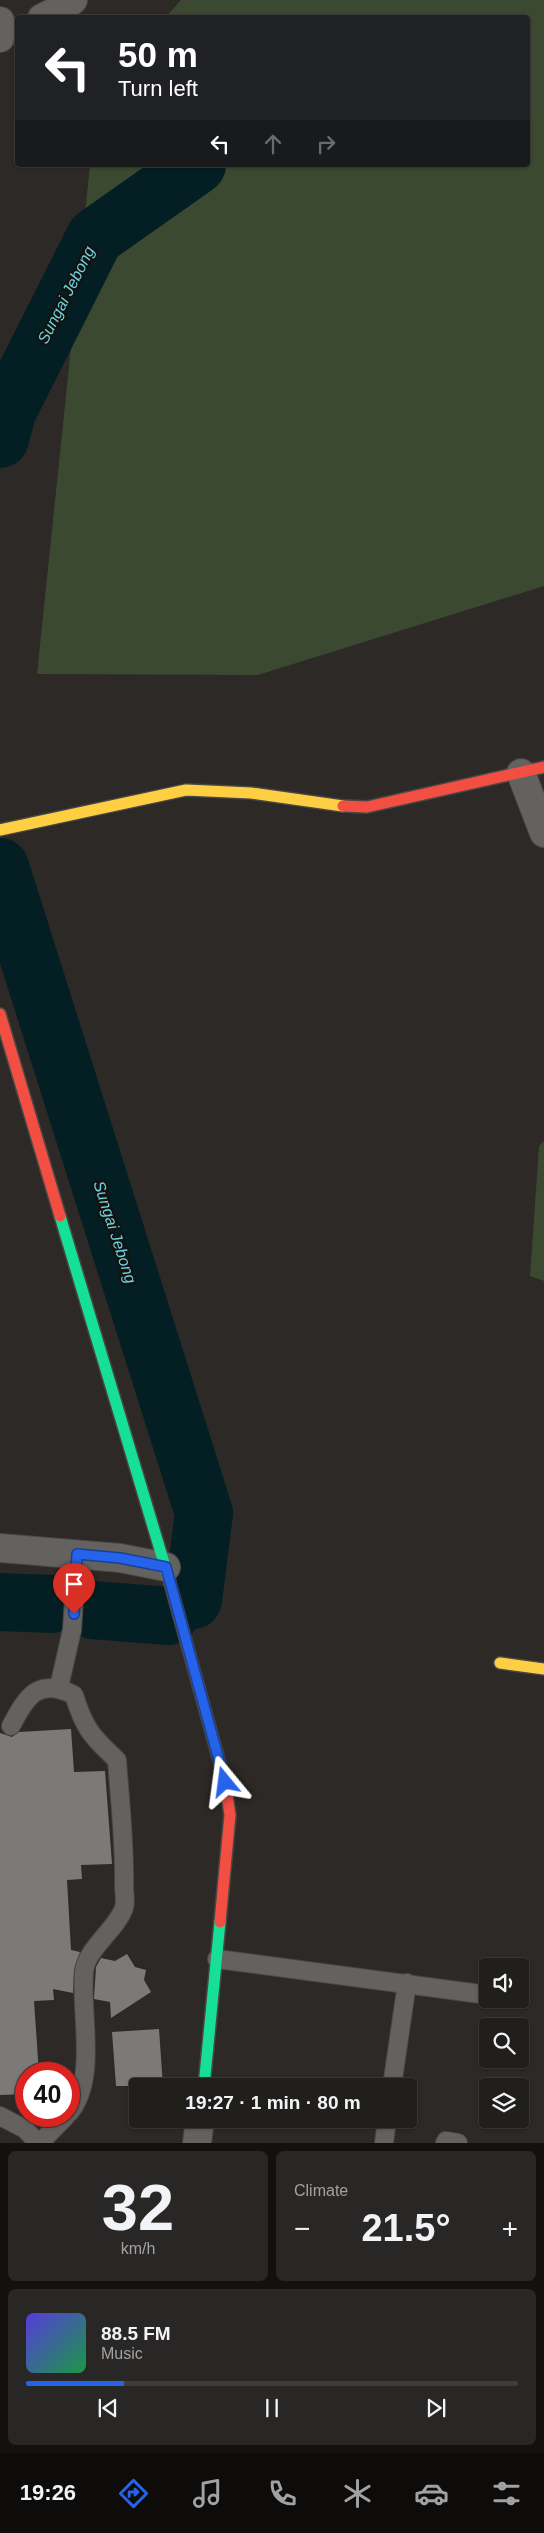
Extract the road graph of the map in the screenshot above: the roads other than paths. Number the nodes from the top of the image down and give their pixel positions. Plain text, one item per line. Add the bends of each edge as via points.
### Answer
1 (73, 0) edge
2 (48, 15) edge
3 (533, 770) edge
4 (0, 830) edge
5 (544, 833) edge
6 (0, 1014) edge
7 (0, 1548) edge
8 (77, 1554) junction
9 (166, 1567) junction
10 (500, 1663) dead end
11 (544, 1669) edge
12 (59, 1687) junction
13 (11, 1726) dead end
14 (217, 1959) junction
15 (407, 1983) junction
16 (479, 1994) edge
17 (205, 2078) edge
18 (393, 2078) edge
19 (80, 2089) edge
20 (0, 2116) edge
21 (55, 2127) edge
22 (199, 2128) edge
23 (386, 2128) edge
24 (39, 2143) edge
25 (198, 2143) edge
26 (384, 2143) edge
27 (445, 2143) edge
28 (458, 2143) edge

1 - 2 street
3 - 4 street via 367,807 330,806 251,793 186,790
3 - 5 street
6 - 9 street
7 - 8 street
8 - 9 street
8 - 12 lane via 72,1630
9 - 14 street via 225,1782 230,1816
10 - 11 street
12 - 13 lane via 42,1687 25,1702
12 - 19 lane via 74,1695 81,1718 93,1739 117,1760 124,1868 124,1908 89,1956 84,1971 86,2020
14 - 15 lane
14 - 17 street
15 - 16 lane
15 - 18 lane
20 - 24 lane via 25,2129
21 - 24 lane
22 - 25 street
23 - 26 lane
27 - 28 lane

